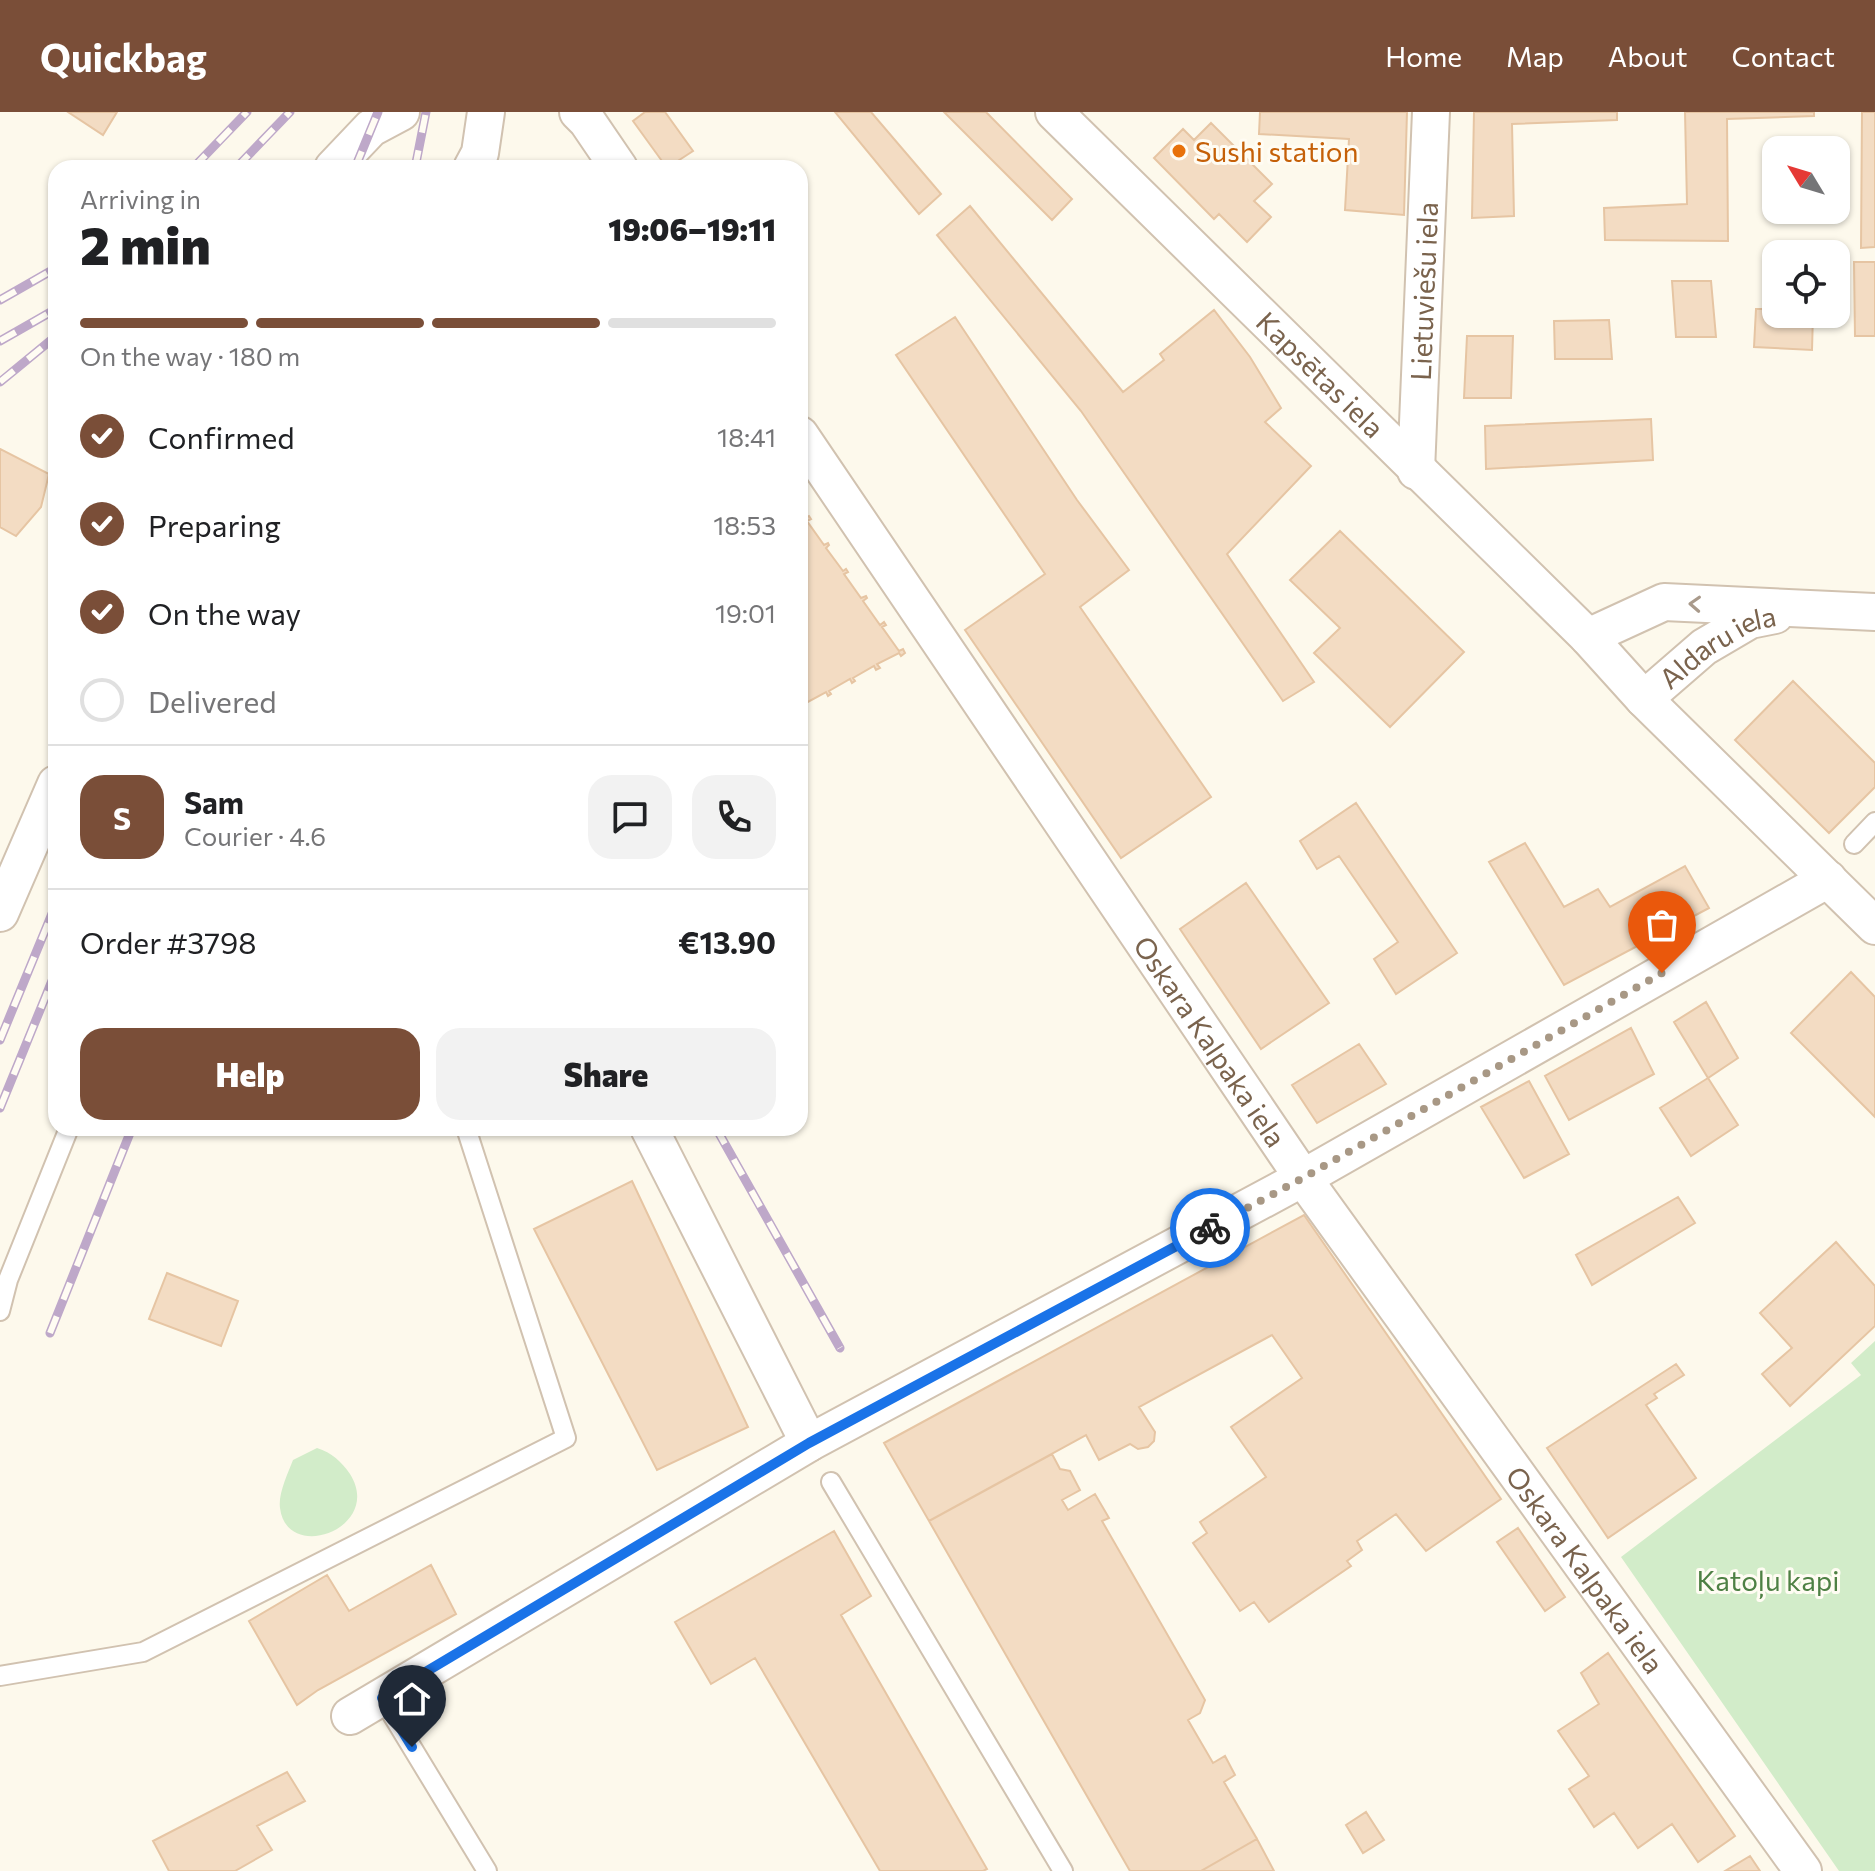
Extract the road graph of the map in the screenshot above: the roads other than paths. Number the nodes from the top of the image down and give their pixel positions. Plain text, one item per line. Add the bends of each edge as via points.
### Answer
1 (401, 112) edge
2 (486, 112) edge
3 (578, 112) edge
4 (1054, 112) edge
5 (1431, 112) edge
6 (341, 160) edge
7 (476, 160) edge
8 (614, 160) edge
9 (808, 447) edge
10 (1416, 471) junction
11 (1801, 609) junction
12 (1875, 612) edge
13 (1588, 637) junction
14 (1644, 699) junction
15 (48, 802) edge
16 (1875, 822) edge
17 (1854, 844) dead end
18 (1828, 879) junction
19 (0, 913) edge
20 (1875, 926) edge
21 (66, 1136) edge
22 (469, 1136) edge
23 (653, 1136) edge
24 (1303, 1178) junction
25 (0, 1311) edge
26 (809, 1443) junction
27 (831, 1482) dead end
28 (0, 1676) edge
29 (382, 1698) junction
30 (350, 1716) dead end
31 (487, 1871) edge
32 (1063, 1871) edge
33 (1803, 1871) edge

1 - 6 street via 371,128
2 - 7 street
3 - 8 street
4 - 10 street, Kapsētas iela
5 - 10 street, Lietuviešu iela
9 - 24 street, Oskara Kalpaka iela
10 - 13 street, Kapsētas iela
11 - 12 street, Aldaru iela
11 -> 13 street, Aldaru iela via 1664,602
11 - 14 street, Aldaru iela via 1750,620 1704,647
13 - 14 street, Kapsētas iela
14 - 18 street, Kapsētas iela
15 - 19 street
16 - 17 lane
18 - 20 street, Kapsētas iela
18 - 24 street
21 - 25 lane
22 - 28 lane via 566,1438 143,1652
23 - 26 street
24 - 26 street
24 - 33 street, Oskara Kalpaka iela
26 - 29 street
27 - 32 lane
29 - 30 street
29 - 31 lane

